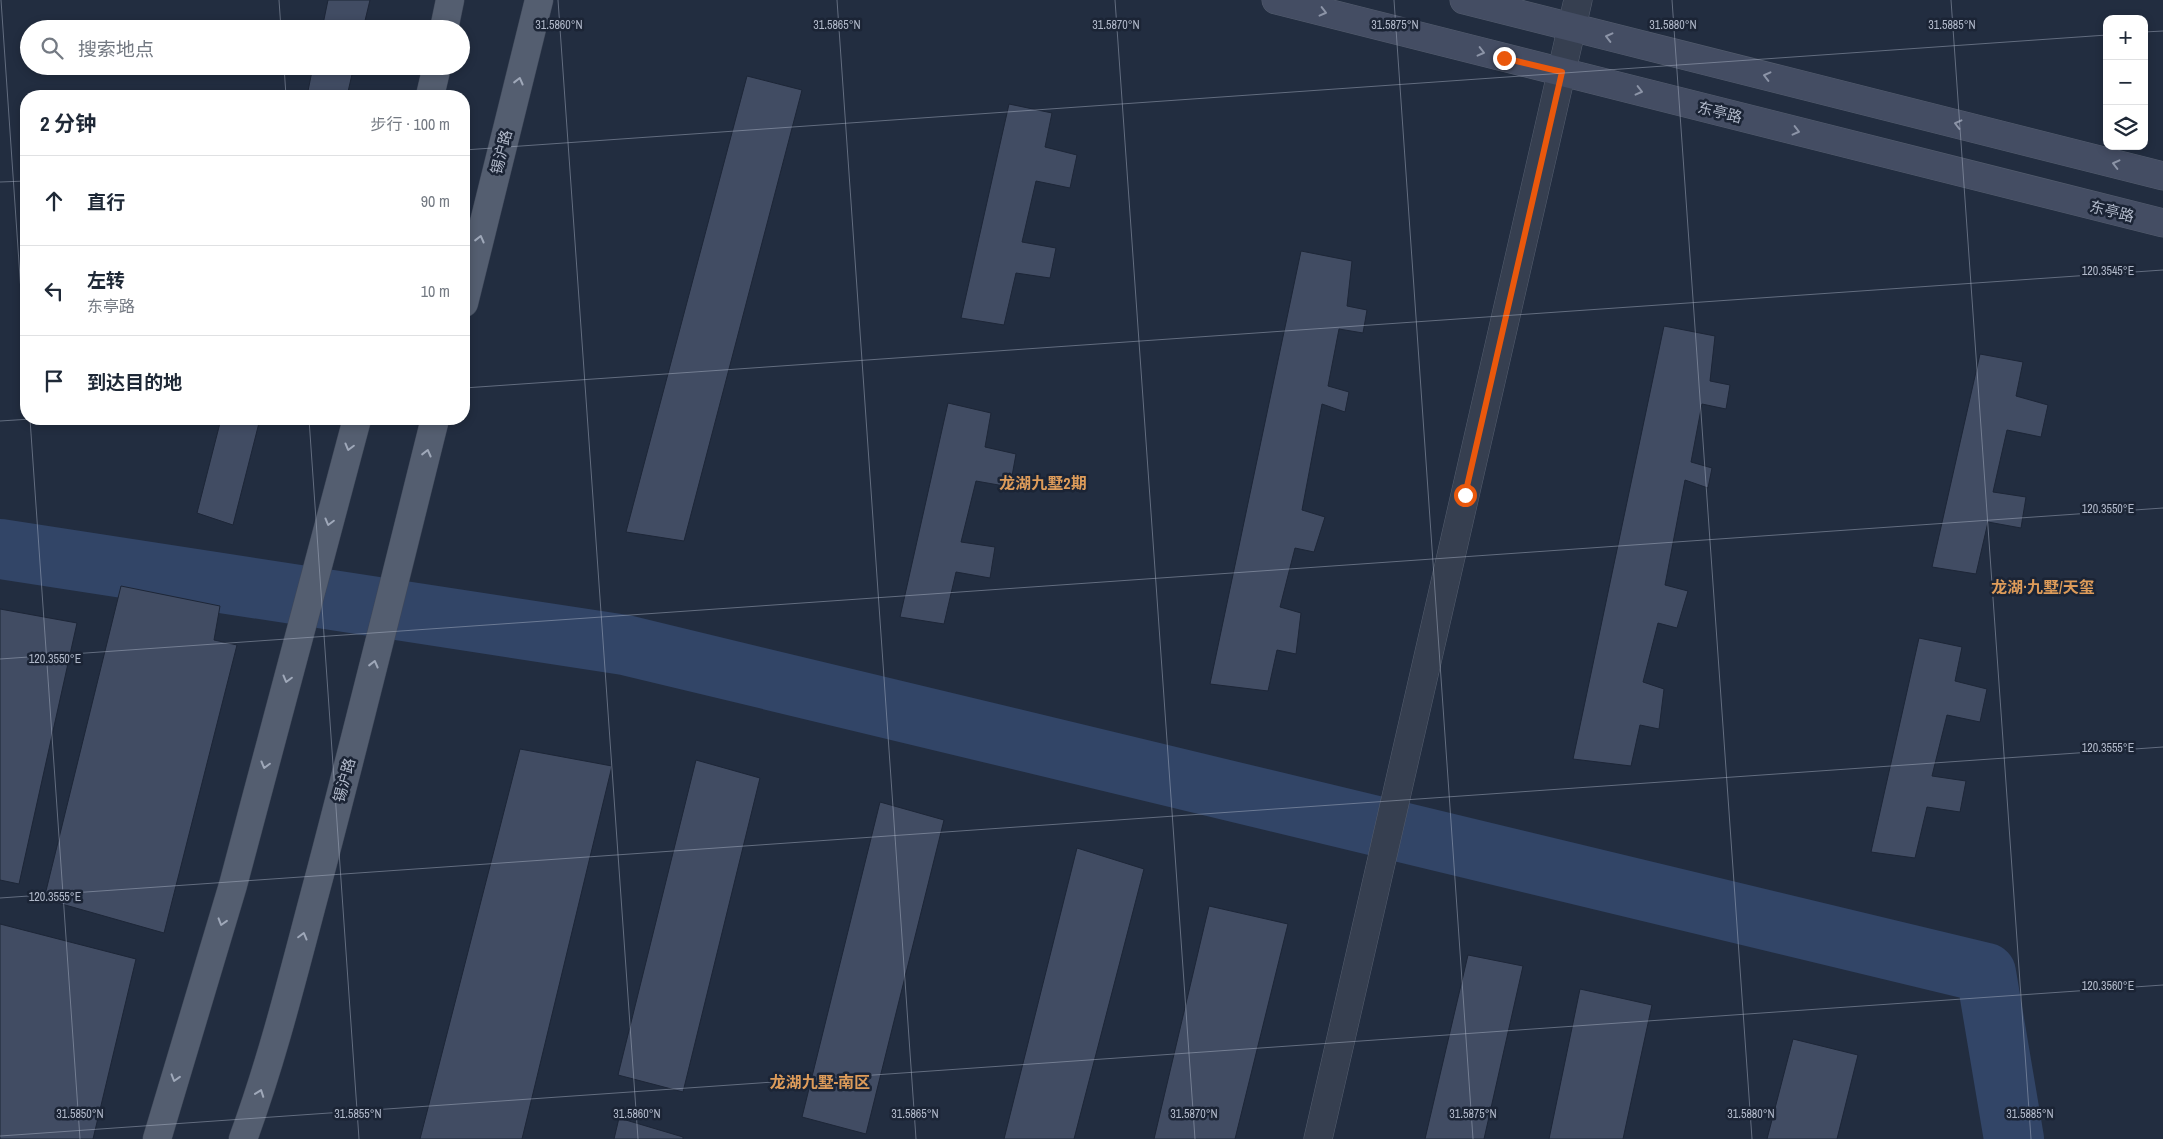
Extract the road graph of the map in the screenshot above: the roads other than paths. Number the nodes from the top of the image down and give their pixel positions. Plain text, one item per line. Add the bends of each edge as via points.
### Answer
1 (450, 0) edge
2 (539, 0) edge
3 (1276, 0) edge
4 (1464, 0) edge
5 (1578, 0) edge
6 (446, 20) edge
7 (1572, 27) junction
8 (1562, 72) junction
9 (434, 75) edge
10 (431, 90) edge
11 (2163, 176) edge
12 (2163, 223) edge
13 (470, 279) edge
14 (355, 425) edge
15 (434, 425) edge
16 (157, 1139) edge
17 (243, 1139) edge
18 (1318, 1139) edge

1 - 6 main road
13 -> 2 main road, 锡沪路
3 -> 8 main road, 东亭路
4 - 7 main road
5 - 7 street
7 - 8 street
11 -> 7 main road
8 -> 12 main road, 东亭路
8 - 18 street
9 - 10 main road
14 -> 16 main road via 233,886
17 -> 15 main road, 锡沪路 via 264,1082

